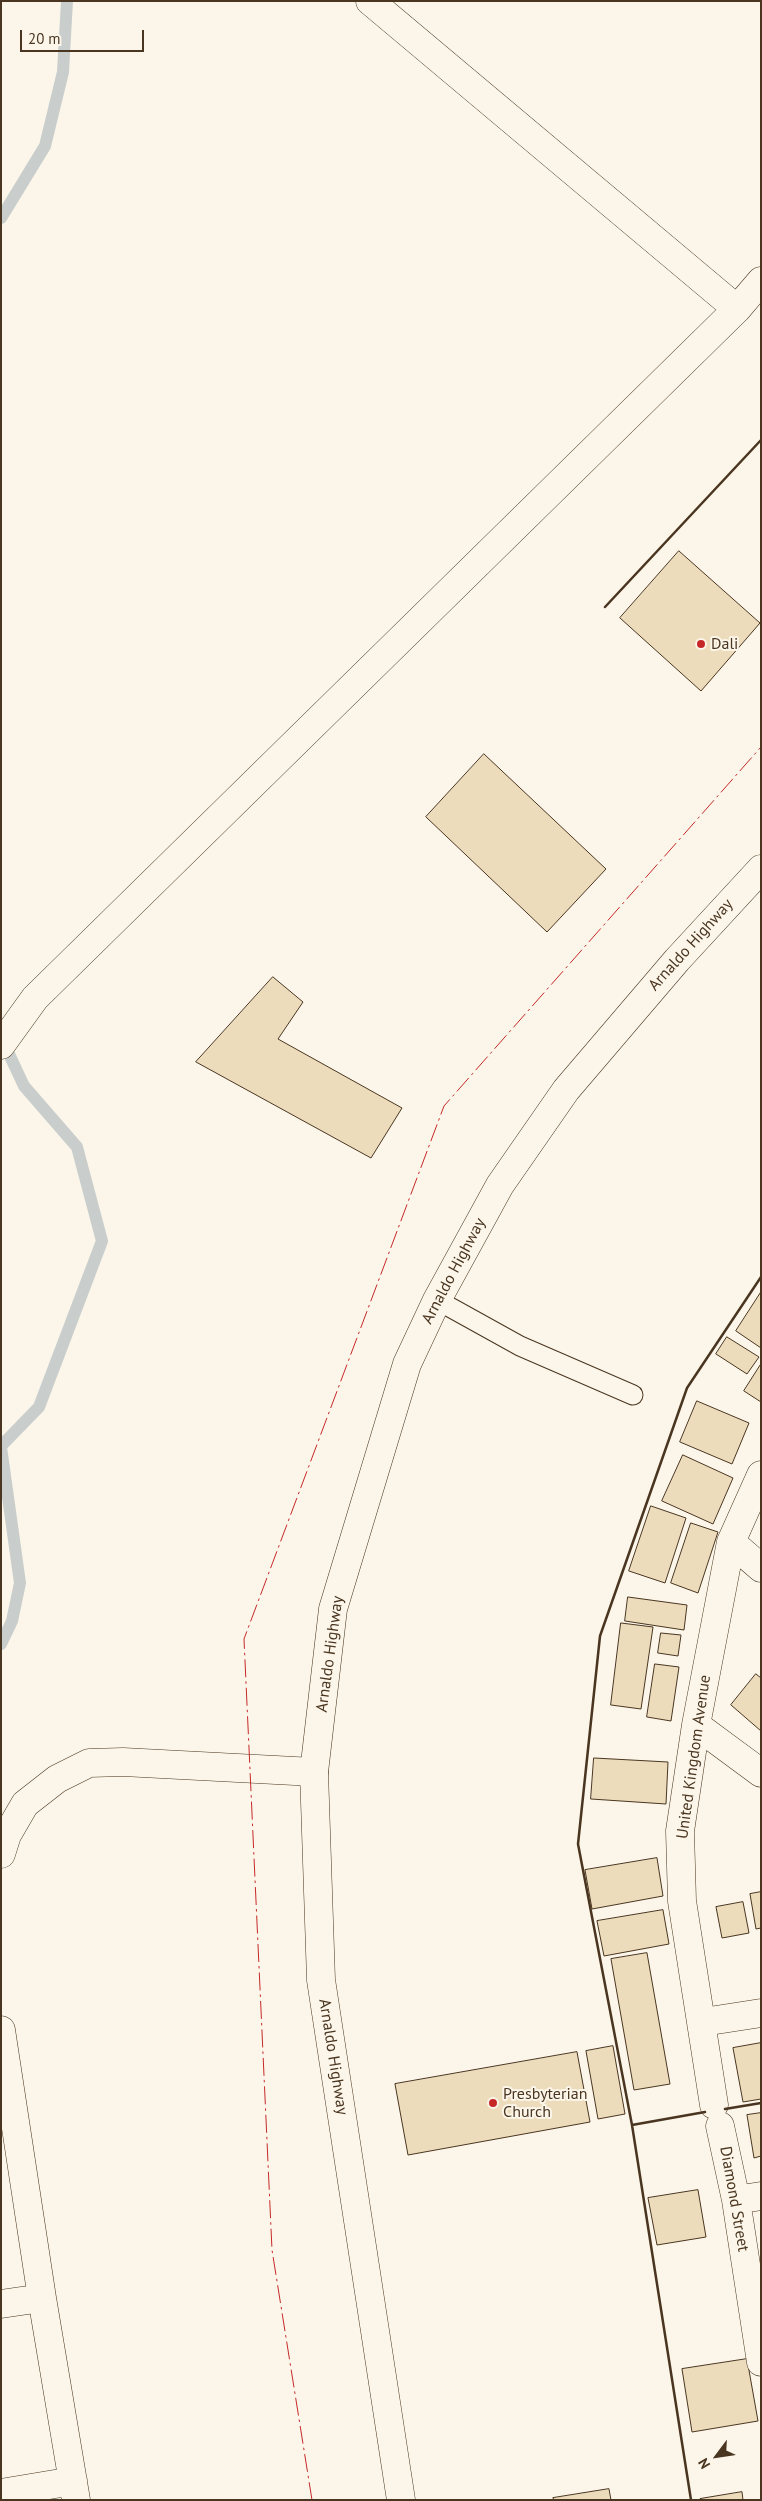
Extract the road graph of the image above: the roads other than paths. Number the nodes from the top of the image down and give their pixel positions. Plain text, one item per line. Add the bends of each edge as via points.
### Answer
1 (370, 1) edge
2 (761, 281) edge
3 (737, 309) junction
4 (761, 869) edge
5 (1, 1045) edge
6 (437, 1300) junction
7 (634, 1395) dead end
8 (761, 1476) edge
9 (731, 1542) junction
10 (761, 1568) edge
11 (696, 1725) junction
12 (314, 1772) junction
13 (761, 1773) edge
14 (1, 1854) edge
15 (761, 2012) edge
16 (703, 2022) junction
17 (1, 2030) edge
18 (717, 2116) joint
19 (748, 2198) edge
20 (42, 2298) junction
21 (1, 2304) edge
22 (761, 2362) edge
23 (74, 2490) edge
24 (1, 2493) edge
25 (401, 2500) edge

1 - 3 street
2 - 3 street
3 - 5 street via 35,998
4 - 6 street, Arnaldo Highway via 677,960 566,1090 500,1185
6 - 7 lane via 520,1346
6 - 12 street, Arnaldo Highway via 407,1364 333,1609
8 - 9 street, United Kingdom Avenue
9 - 10 street
9 - 11 street, United Kingdom Avenue
11 - 13 street
11 - 16 street, United Kingdom Avenue via 680,1831 682,1900
12 - 14 street via 88,1763 57,1779 26,1804 7,1835
12 - 25 street, Arnaldo Highway via 321,1980
15 - 16 street
16 - 18 street, United Kingdom Avenue
17 - 20 street
18 - 19 street, Diamond Street
19 - 22 street, Diamond Street
20 - 21 street
20 - 23 street
23 - 24 street

